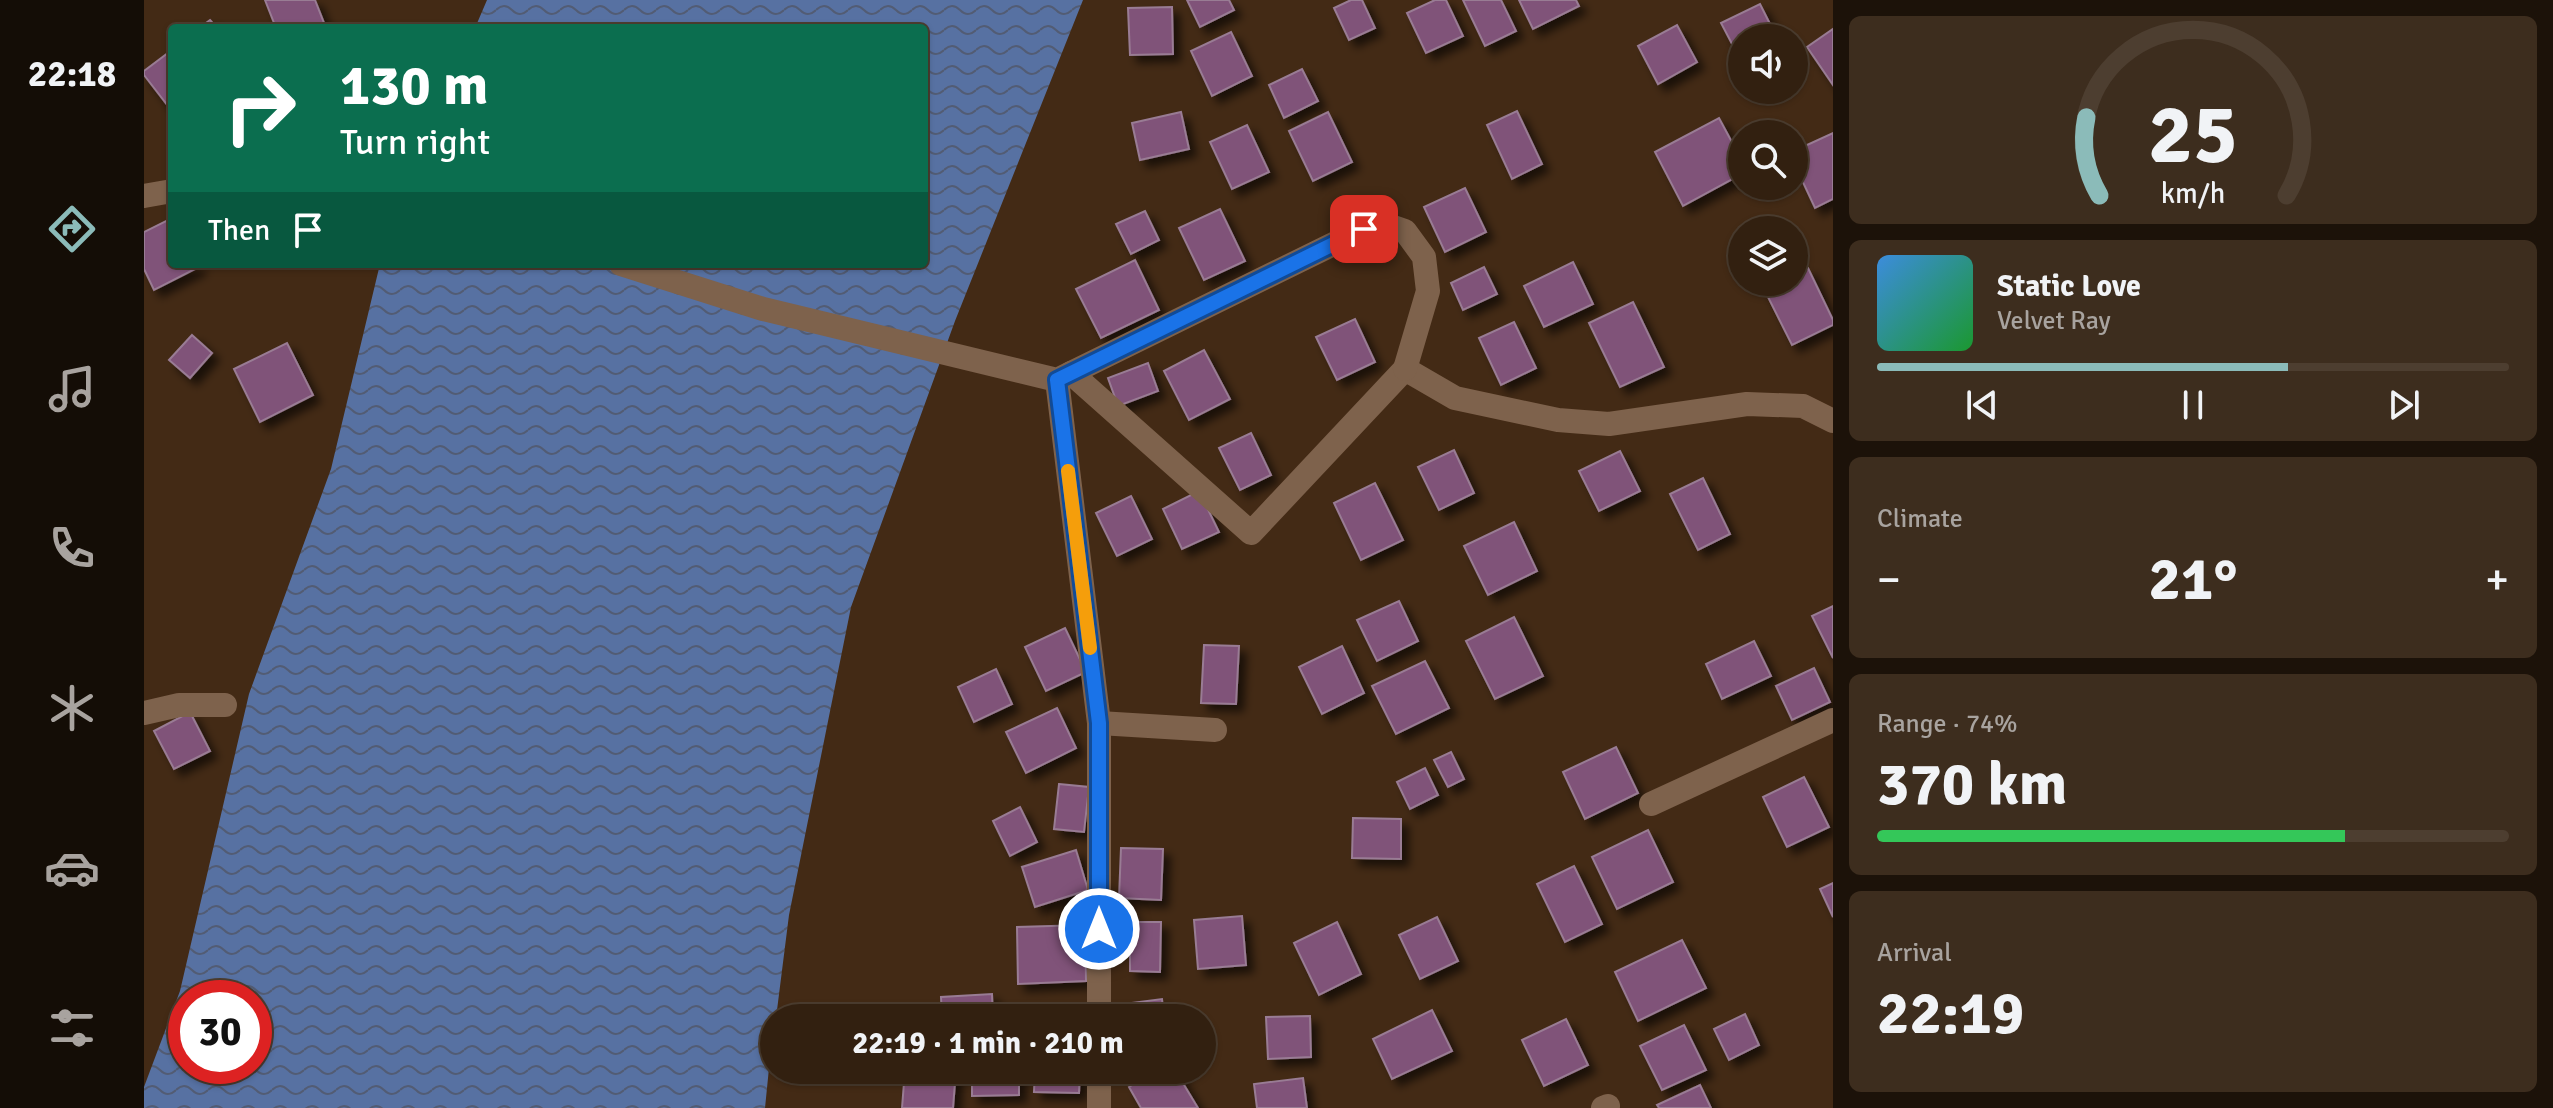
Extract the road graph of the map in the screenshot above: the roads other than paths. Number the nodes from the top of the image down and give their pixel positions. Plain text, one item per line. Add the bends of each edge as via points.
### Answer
1 (168, 192) edge
2 (144, 196) edge
3 (634, 268) edge
4 (1405, 369) junction
5 (1064, 377) junction
6 (1833, 421) edge
7 (225, 705) dead end
8 (144, 713) edge
9 (1833, 720) edge
10 (1099, 723) junction
11 (1215, 730) dead end
12 (1651, 804) dead end
13 (1099, 1004) edge
14 (1099, 1084) edge
15 (1099, 1108) edge

1 - 2 street
3 - 5 street via 763,309
4 - 5 street via 1251,533
4 - 5 street via 1428,291 1424,257 1405,231 1382,223
4 - 6 street via 1455,398 1558,420 1609,424 1747,404 1803,406
5 - 10 street
7 - 8 street via 179,705
9 - 12 street
10 - 11 street
10 - 13 street
14 - 15 street

